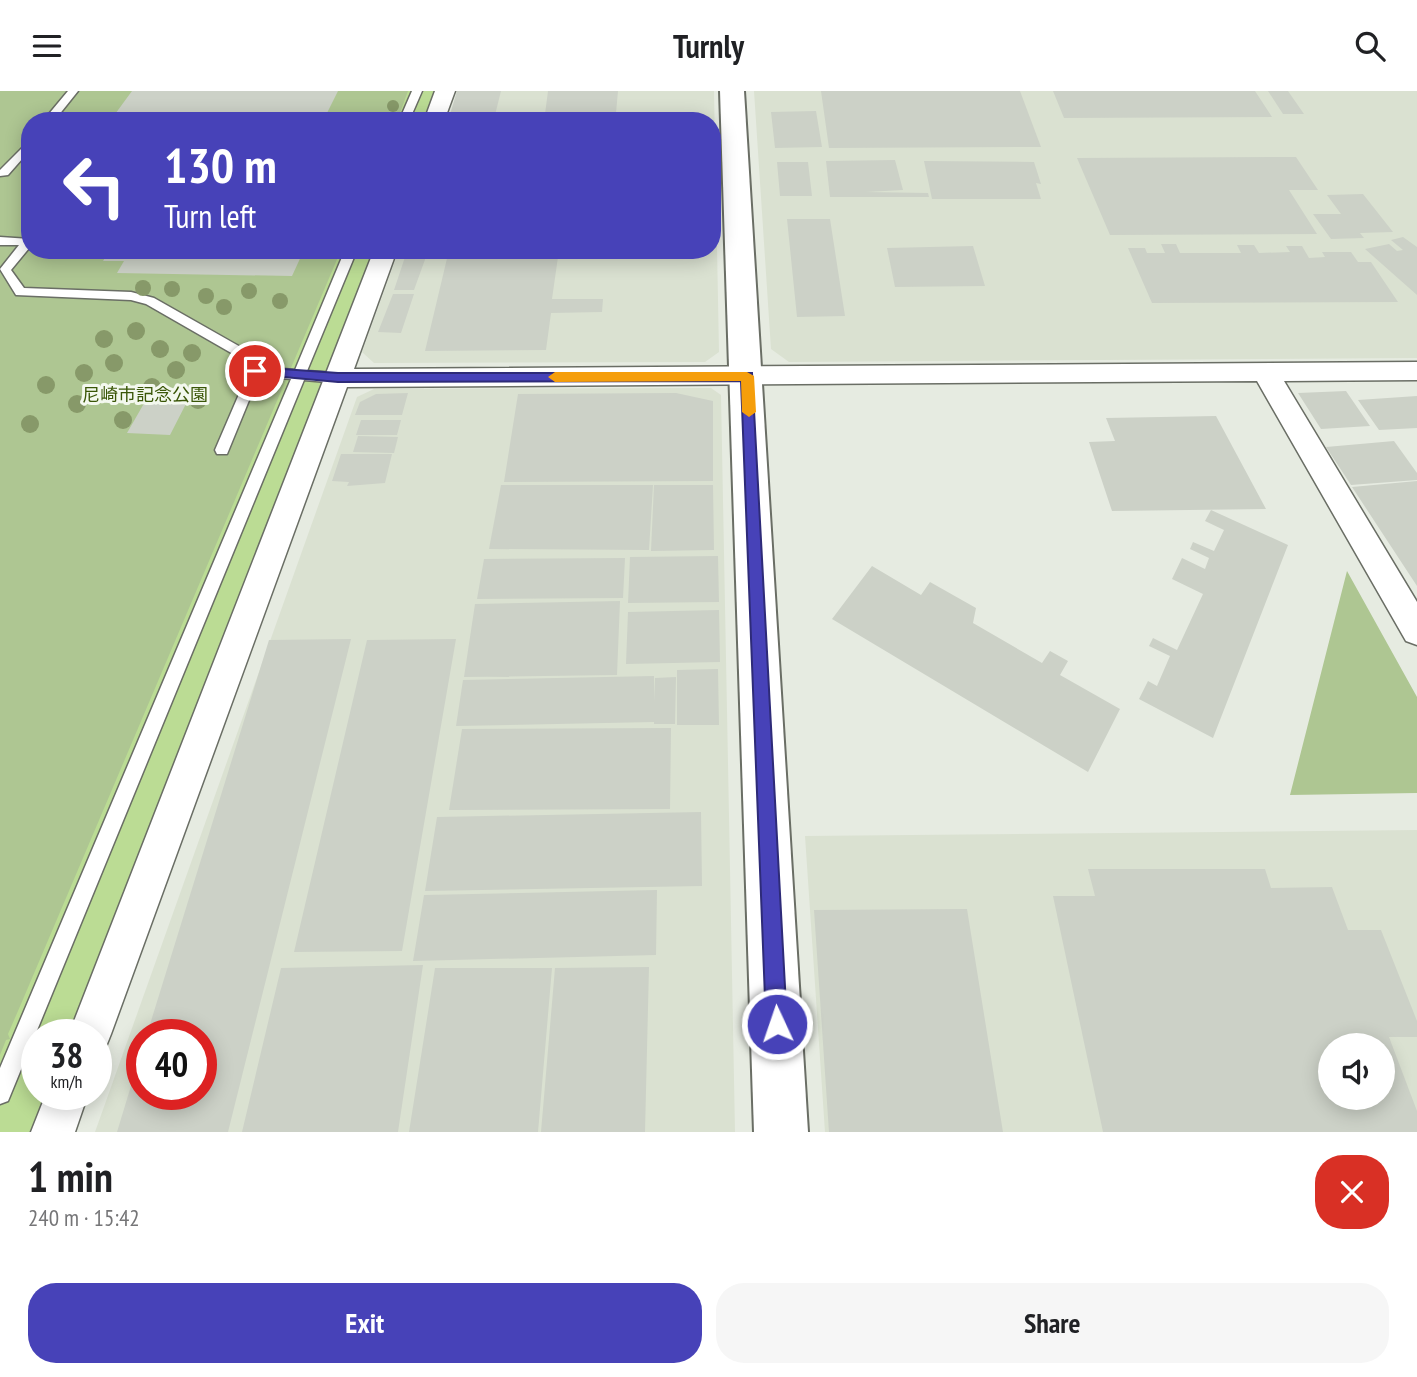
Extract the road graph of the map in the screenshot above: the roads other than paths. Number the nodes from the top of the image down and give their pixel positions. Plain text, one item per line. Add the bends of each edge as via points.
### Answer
1 (73, 91) edge
2 (417, 91) edge
3 (445, 91) edge
4 (732, 91) edge
5 (56, 112) edge
6 (408, 112) edge
7 (437, 112) edge
8 (21, 153) edge
9 (1, 175) edge
10 (0, 241) edge
11 (21, 242) edge
12 (21, 251) edge
13 (347, 259) edge
14 (382, 259) edge
15 (255, 371) junction
16 (1417, 371) edge
17 (1265, 372) junction
18 (301, 376) junction
19 (747, 376) junction
20 (333, 377) junction
21 (222, 450) dead end
22 (1417, 631) edge
23 (96, 1019) edge
24 (0, 1093) edge
25 (61, 1110) edge
26 (53, 1132) edge
27 (781, 1132) edge

1 - 5 lane
2 - 6 lane
3 - 7 street
4 - 19 street
8 - 9 lane
10 - 11 lane
12 - 15 lane via 5,270 20,292 131,296 150,301 253,360
13 - 18 lane
14 - 20 street
15 - 18 lane
15 - 21 lane
16 - 17 street
17 - 19 street
17 - 22 street
18 - 20 lane
18 - 24 lane
19 - 20 street
19 - 27 street
20 - 23 street
25 - 26 street

